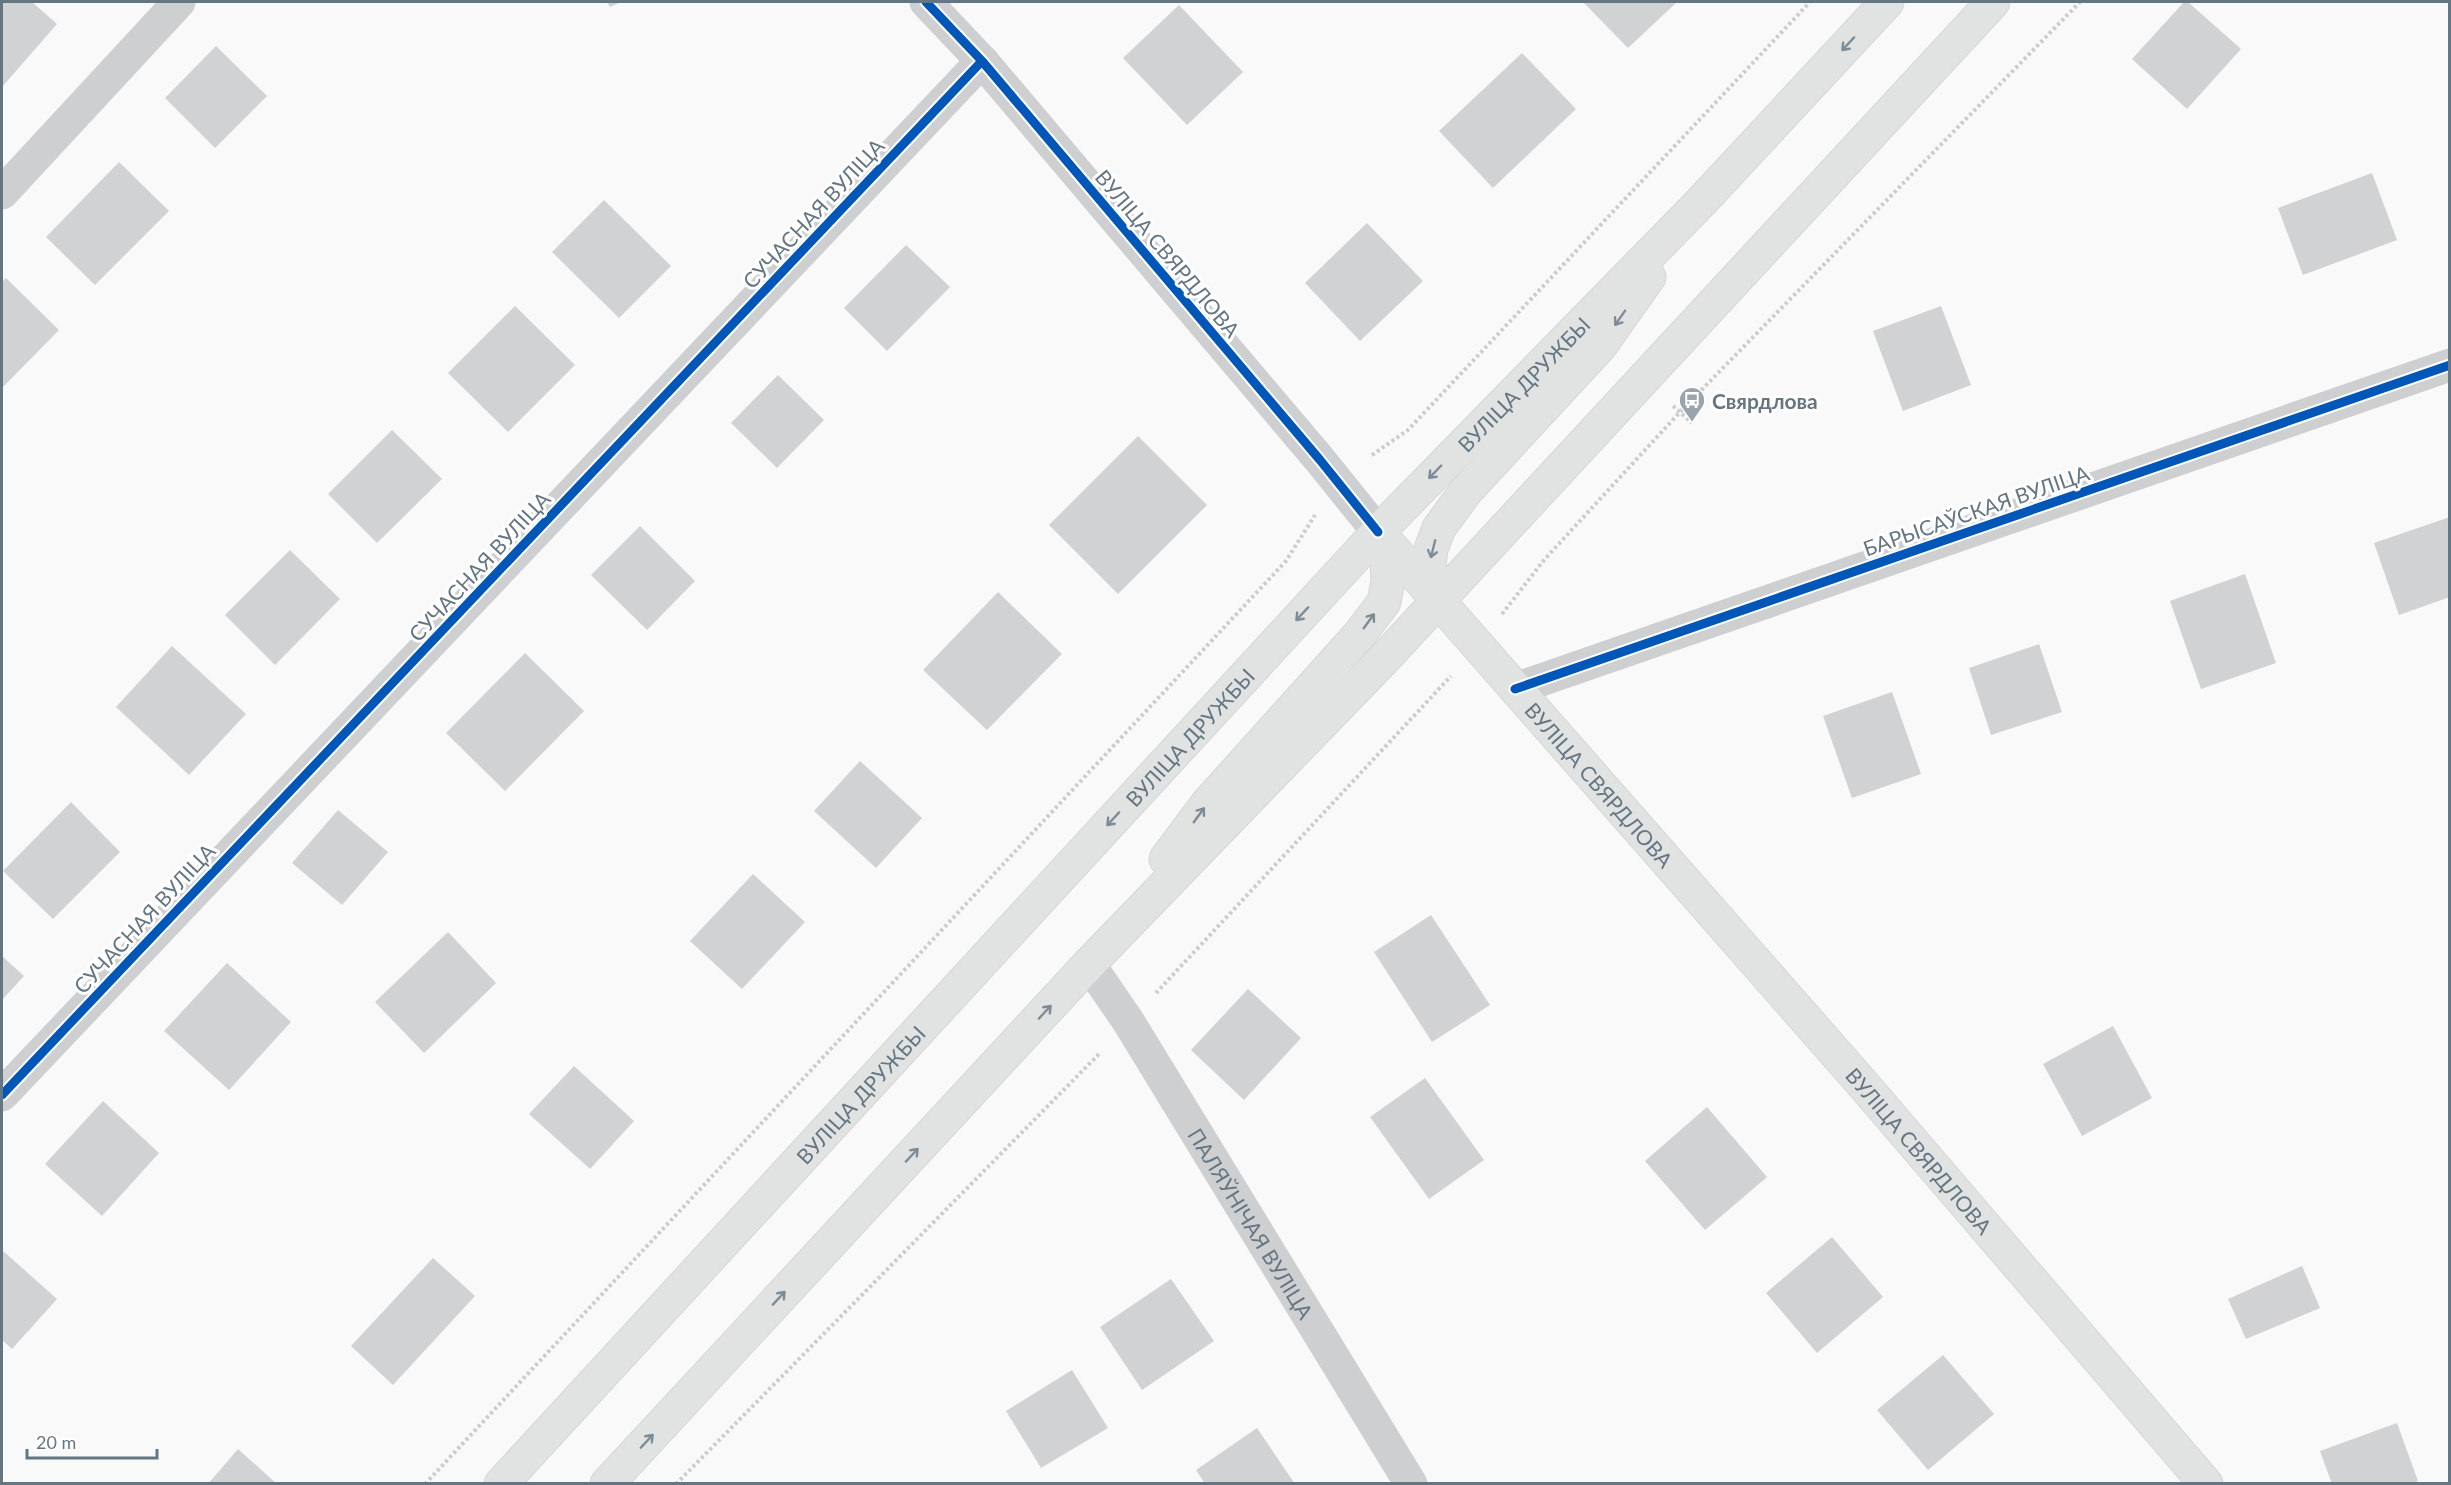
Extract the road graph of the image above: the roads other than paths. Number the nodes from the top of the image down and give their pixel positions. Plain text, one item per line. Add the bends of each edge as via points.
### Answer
1 (179, 2) edge
2 (926, 2) edge
3 (1887, 2) edge
4 (1993, 2) edge
5 (982, 61) junction
6 (2, 193) edge
7 (1702, 201) junction
8 (2450, 365) edge
9 (1378, 532) junction
10 (1436, 600) junction
11 (1515, 689) junction
12 (1089, 964) junction
13 (2, 1095) edge
14 (501, 1484) edge
15 (607, 1484) edge
16 (1411, 1484) edge
17 (2206, 1484) edge

1 - 6 street
2 - 5 street, ВУЛІЦА СВЯРДЛОВА
3 -> 7 main road, ВУЛІЦА ДРУЖБЫ
4 - 10 main road
5 - 9 street, ВУЛІЦА СВЯРДЛОВА
5 - 13 street, СУЧАСНАЯ ВУЛІЦА
7 -> 9 main road, ВУЛІЦА ДРУЖБЫ
7 -> 10 main road via 1601,345 1466,491 1439,528 1428,573
8 - 11 street, БАРЫСАЎСКАЯ ВУЛІЦА
9 - 10 main road, ВУЛІЦА СВЯРДЛОВА
12 -> 9 main road via 1207,804 1384,602 1387,562
9 -> 14 main road, ВУЛІЦА ДРУЖБЫ
10 - 11 main road, ВУЛІЦА СВЯРДЛОВА
10 - 12 main road via 1384,659
11 - 17 main road, ВУЛІЦА СВЯРДЛОВА
15 -> 12 main road
12 - 16 street, ПАЛЯЎНІЧАЯ ВУЛІЦА via 1128,1021

